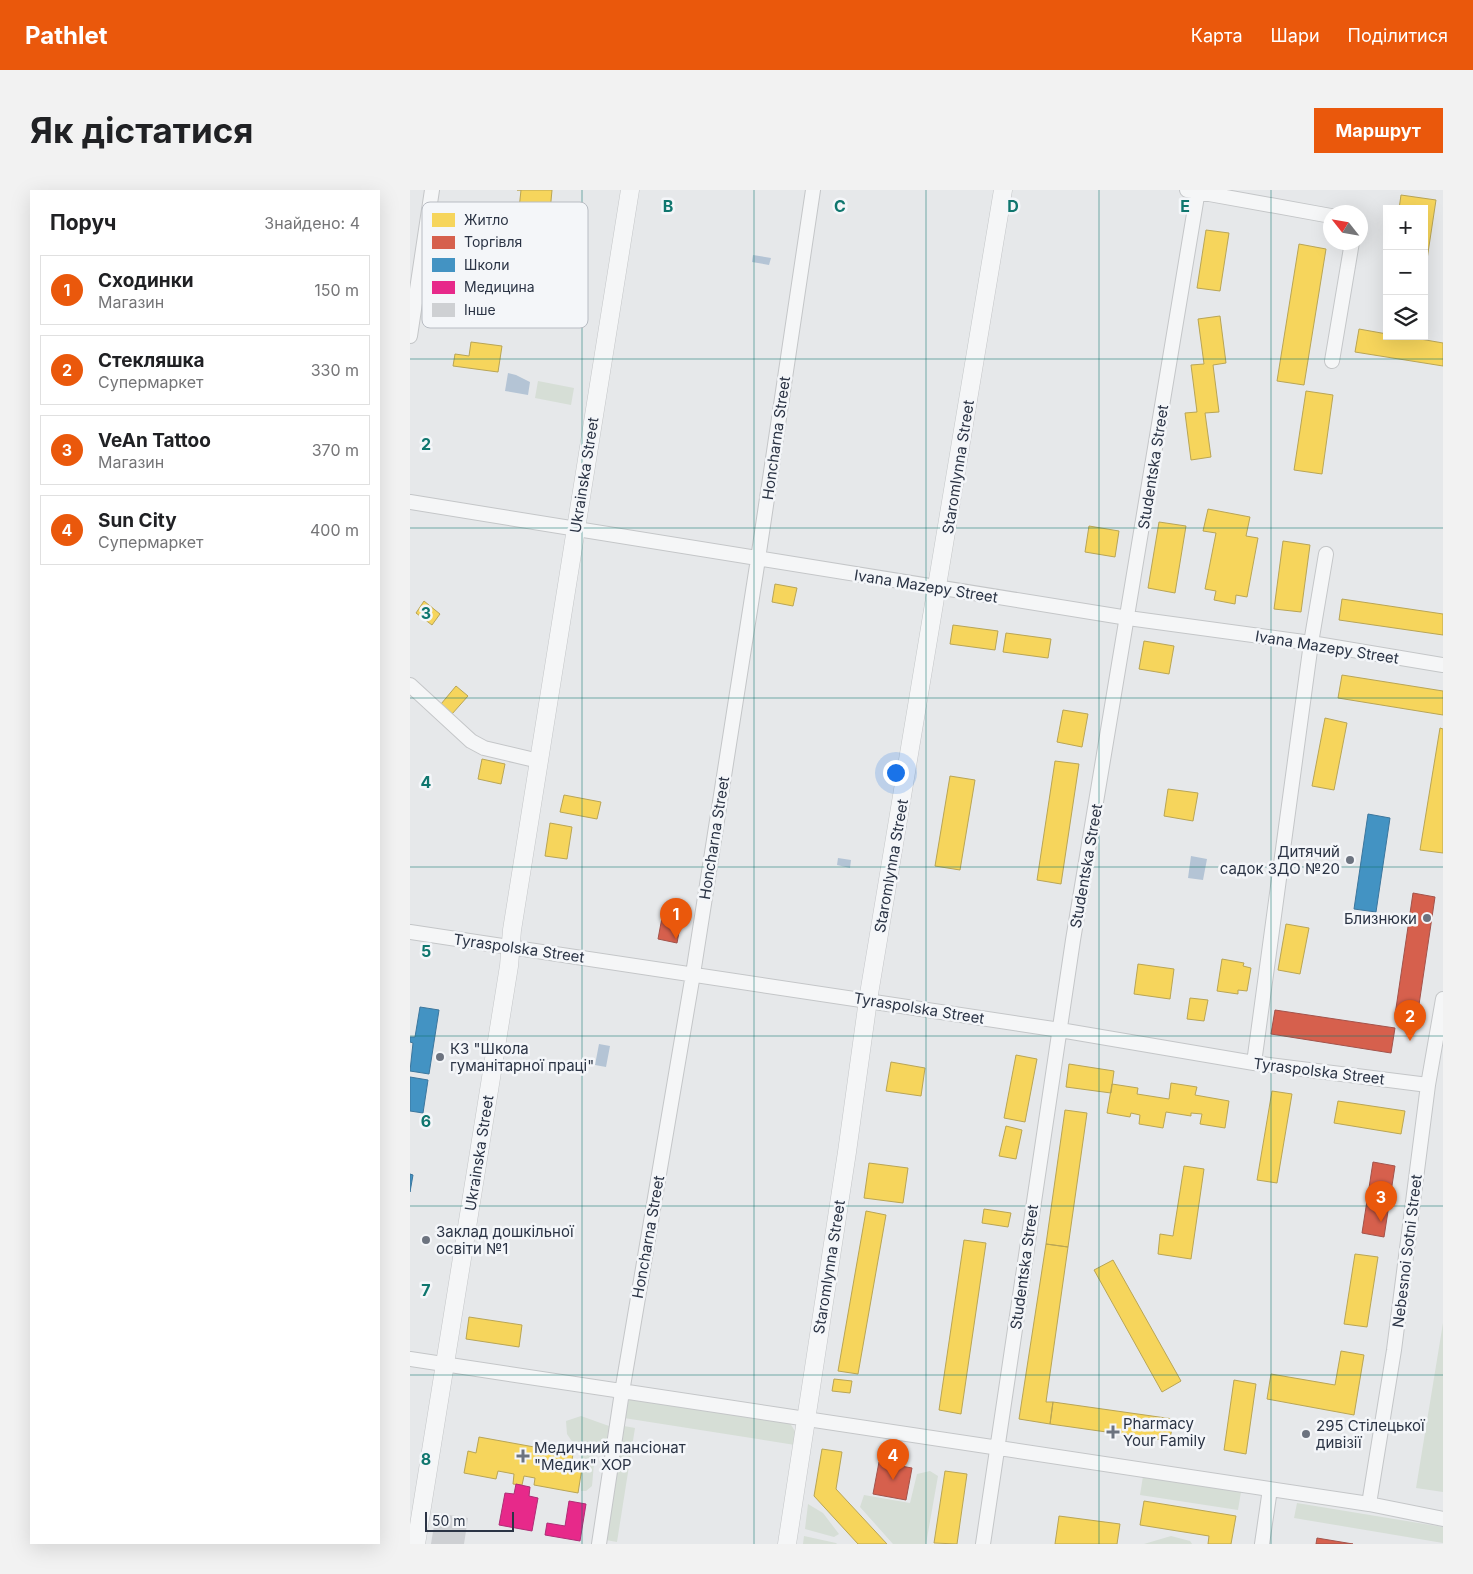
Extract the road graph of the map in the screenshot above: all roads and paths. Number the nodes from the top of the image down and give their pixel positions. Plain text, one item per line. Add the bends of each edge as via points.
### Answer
1 (630, 190) edge
2 (813, 190) edge
3 (1003, 190) edge
4 (1194, 190) edge
5 (1323, 215) edge
6 (1351, 250) edge
7 (422, 256) edge
8 (410, 336) edge
9 (1332, 361) dead end
10 (410, 502) edge
11 (575, 528) junction
12 (1326, 554) dead end
13 (758, 559) junction
14 (938, 587) junction
15 (1128, 618) junction
16 (1311, 643) junction
17 (1443, 666) edge
18 (410, 686) edge
19 (539, 761) junction
20 (410, 932) edge
21 (511, 946) junction
22 (692, 974) junction
23 (1443, 999) edge
24 (868, 1000) junction
25 (1060, 1030) junction
26 (1254, 1064) junction
27 (1428, 1085) junction
28 (410, 1359) edge
29 (445, 1364) junction
30 (622, 1392) junction
31 (806, 1419) junction
32 (998, 1448) junction
33 (1270, 1489) junction
34 (1369, 1504) junction
35 (1443, 1519) edge
36 (416, 1544) edge
37 (599, 1544) edge
38 (787, 1544) edge
39 (982, 1544) edge
40 (1262, 1544) edge

1 - 11 street, Ukrainska Street
2 - 13 street, Honcharna Street
3 - 14 street, Staromlynna Street
4 - 5 street
4 - 15 street, Studentska Street
6 - 9 street
7 - 8 street
10 - 11 street, Ivana Mazepy Street
11 - 13 street, Ivana Mazepy Street
11 - 19 street, Ukrainska Street
12 - 16 street
13 - 14 street, Ivana Mazepy Street
13 - 22 street, Honcharna Street
14 - 15 street, Ivana Mazepy Street
14 - 24 street, Staromlynna Street
15 - 16 street, Ivana Mazepy Street
15 - 25 street, Studentska Street
16 - 17 street, Ivana Mazepy Street
16 - 26 street
18 - 19 street via 484,748
19 - 21 street, Ukrainska Street
20 - 21 street, Tyraspolska Street
21 - 22 street, Tyraspolska Street
21 - 29 street, Ukrainska Street
22 - 24 street, Tyraspolska Street
22 - 30 street, Honcharna Street
23 - 27 street, Nebesnoi Sotni Street
24 - 25 street, Tyraspolska Street
24 - 31 street, Staromlynna Street
25 - 26 street, Tyraspolska Street
25 - 32 street, Studentska Street
26 - 27 street, Tyraspolska Street
27 - 34 street, Nebesnoi Sotni Street via 1394,1350
28 - 29 street
29 - 30 street
29 - 36 street, Ukrainska Street
30 - 31 street
30 - 37 street, Honcharna Street
31 - 32 street
31 - 38 street, Staromlynna Street
32 - 33 street
32 - 39 street, Studentska Street
33 - 34 street
33 - 40 street
34 - 35 street

